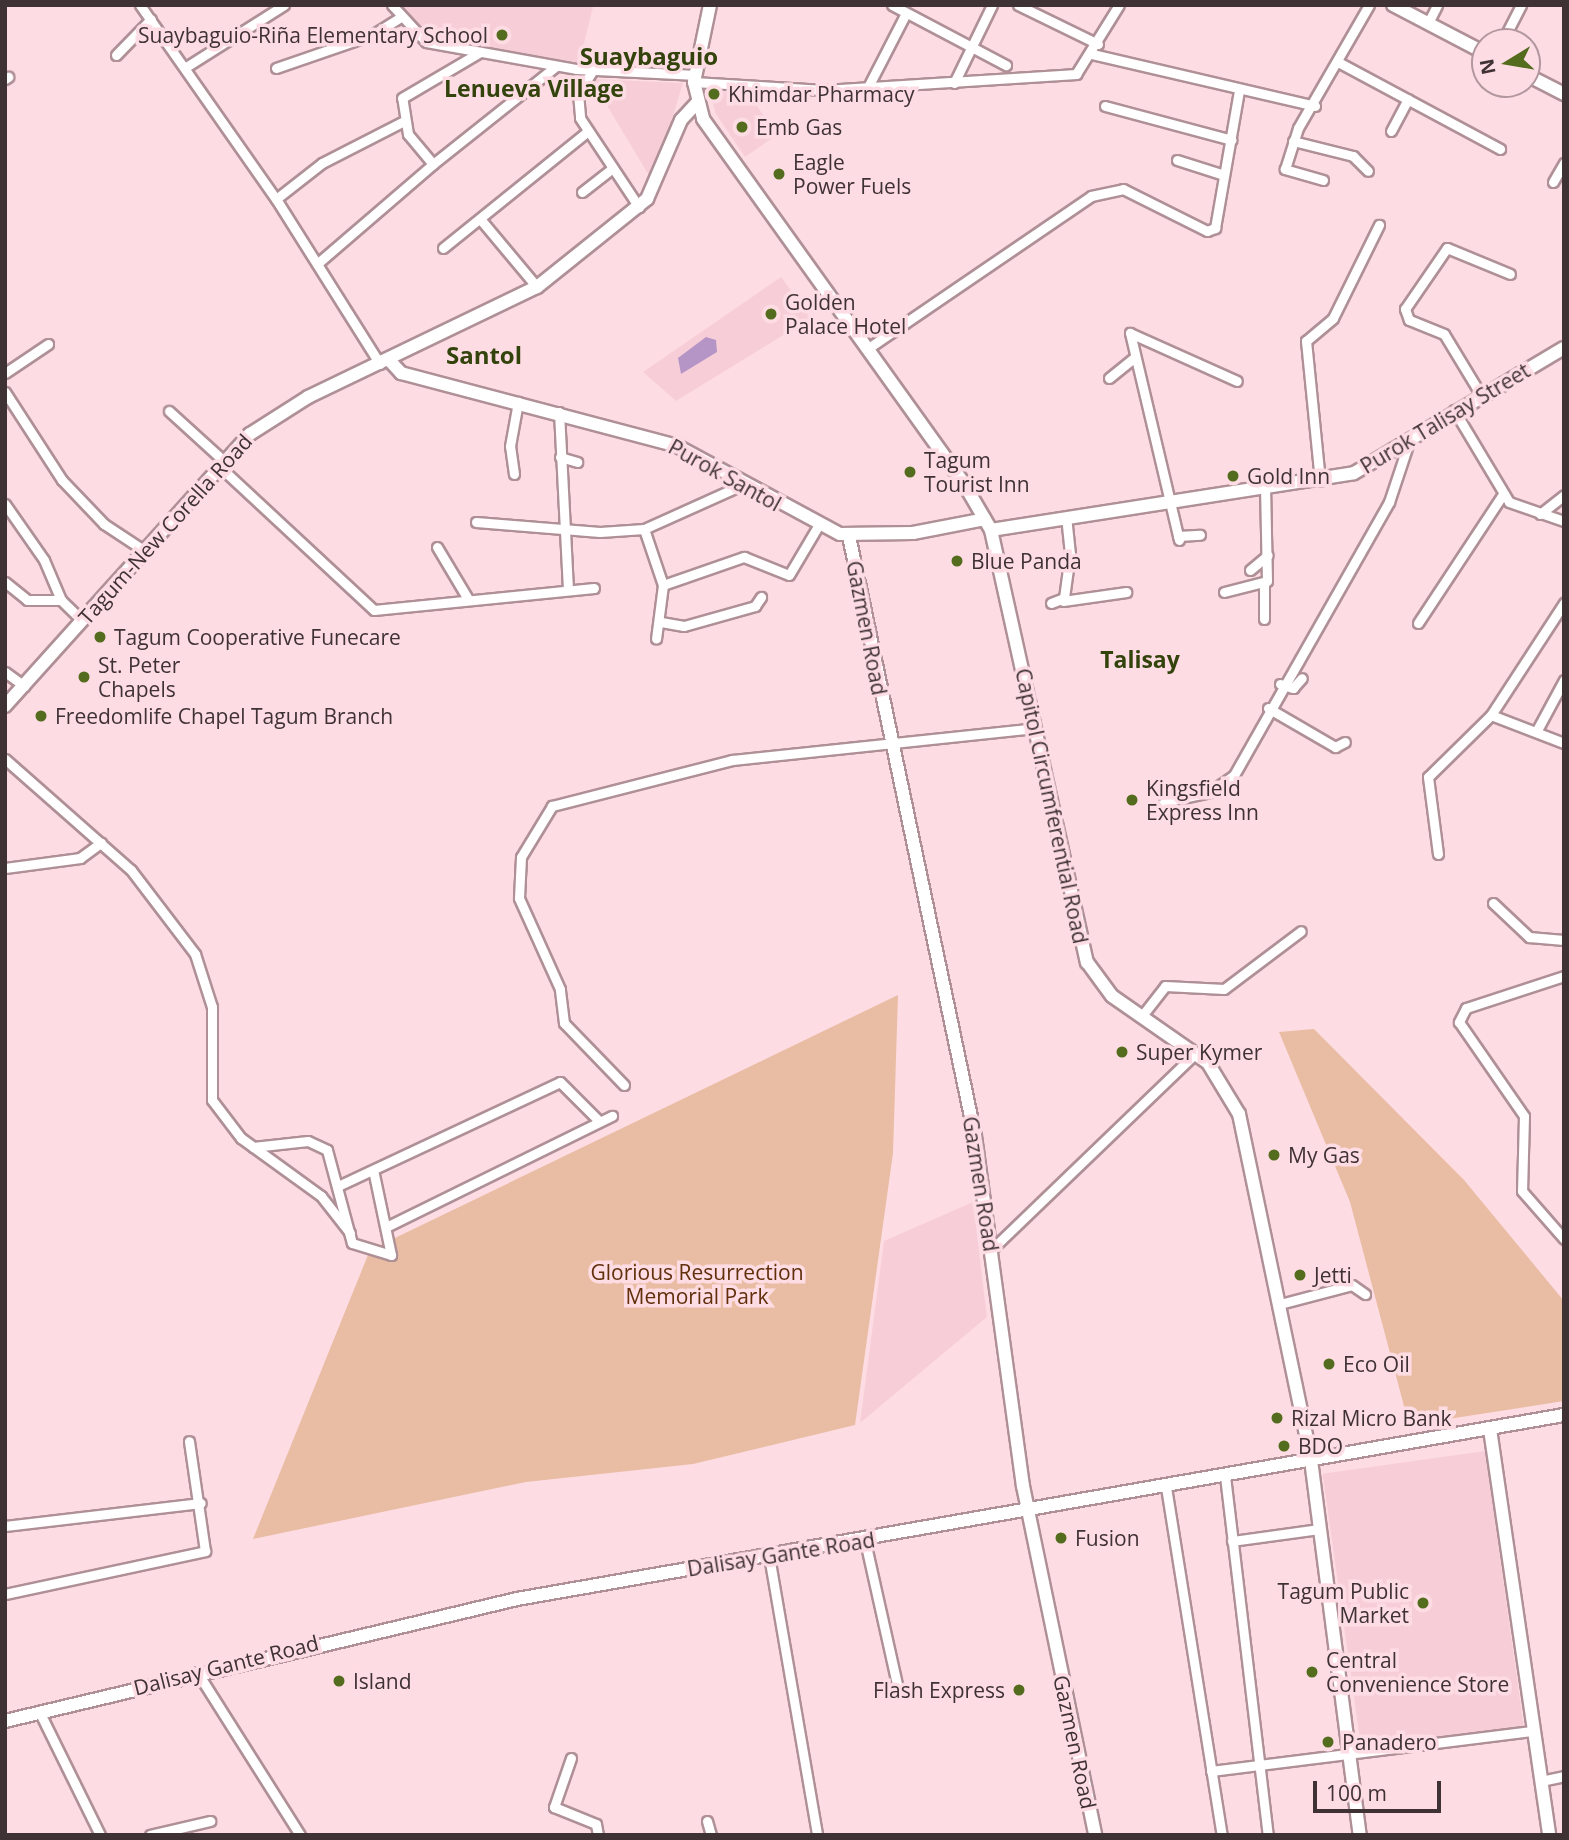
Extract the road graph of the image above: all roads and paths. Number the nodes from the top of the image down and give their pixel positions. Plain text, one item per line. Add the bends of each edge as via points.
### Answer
1 (140, 5) edge
2 (284, 5) edge
3 (392, 5) edge
4 (710, 5) edge
5 (892, 5) edge
6 (992, 5) edge
7 (1018, 5) edge
8 (1119, 5) edge
9 (1368, 5) edge
10 (1393, 5) edge
11 (1437, 5) edge
12 (1521, 5) edge
13 (906, 13) junction
14 (401, 17) junction
15 (151, 19) junction
16 (1428, 23) junction
17 (1509, 28) edge
18 (1098, 44) junction
19 (968, 45) junction
20 (1471, 46) edge
21 (480, 52) junction
22 (1092, 54) junction
23 (116, 55) dead end
24 (1338, 62) junction
25 (1006, 65) dead end
26 (556, 66) junction
27 (186, 67) junction
28 (276, 68) dead end
29 (593, 70) junction
30 (695, 78) junction
31 (1541, 82) edge
32 (954, 83) junction
33 (869, 85) junction
34 (1239, 90) junction
35 (1564, 94) edge
36 (1408, 99) junction
37 (696, 104) junction
38 (1105, 106) dead end
39 (1315, 106) junction
40 (402, 122) junction
41 (588, 131) junction
42 (1391, 131) dead end
43 (1232, 140) junction
44 (1293, 141) junction
45 (1500, 149) dead end
46 (1177, 160) dead end
47 (1564, 163) edge
48 (433, 164) junction
49 (613, 168) junction
50 (1368, 171) dead end
51 (1224, 176) junction
52 (1323, 180) dead end
53 (1553, 182) dead end
54 (582, 192) dead end
55 (276, 199) junction
56 (639, 207) junction
57 (481, 220) junction
58 (1379, 225) dead end
59 (443, 248) dead end
60 (318, 263) junction
61 (1510, 274) dead end
62 (537, 287) junction
63 (48, 344) dead end
64 (1564, 348) edge
65 (867, 349) junction
66 (1135, 358) junction
67 (384, 362) junction
68 (5, 373) edge
69 (1109, 378) dead end
70 (1237, 381) dead end
71 (5, 392) edge
72 (1481, 395) junction
73 (518, 402) junction
74 (1454, 410) junction
75 (169, 411) dead end
76 (559, 412) junction
77 (1410, 438) junction
78 (560, 457) junction
79 (577, 462) dead end
80 (222, 464) junction
81 (514, 474) dead end
82 (1320, 481) junction
83 (744, 484) junction
84 (1265, 488) junction
85 (1503, 494) junction
86 (1564, 495) edge
87 (1172, 500) junction
88 (5, 504) edge
89 (1540, 514) junction
90 (1066, 517) junction
91 (1564, 521) edge
92 (476, 522) dead end
93 (988, 525) junction
94 (817, 526) junction
95 (645, 528) junction
96 (560, 530) junction
97 (1200, 535) dead end
98 (849, 536) junction
99 (437, 547) dead end
100 (145, 551) junction
101 (1268, 555) junction
102 (1250, 570) dead end
103 (5, 582) edge
104 (1264, 584) junction
105 (663, 585) junction
106 (594, 588) dead end
107 (568, 590) junction
108 (1126, 592) dead end
109 (1224, 592) dead end
110 (761, 597) dead end
111 (468, 599) junction
112 (61, 600) junction
113 (1063, 601) junction
114 (1051, 603) dead end
115 (1564, 603) edge
116 (1264, 619) dead end
117 (82, 620) junction
118 (661, 622) junction
119 (1418, 623) dead end
120 (656, 639) dead end
121 (5, 672) edge
122 (1302, 678) dead end
123 (1564, 680) edge
124 (1280, 684) junction
125 (24, 686) junction
126 (5, 706) edge
127 (1268, 708) junction
128 (1491, 715) junction
129 (1035, 728) junction
130 (1536, 732) junction
131 (1345, 742) dead end
132 (1564, 743) edge
133 (888, 744) junction
134 (5, 759) edge
135 (1164, 802) dead end
136 (101, 843) junction
137 (1438, 854) dead end
138 (5, 868) edge
139 (1493, 903) dead end
140 (1301, 931) dead end
141 (1564, 940) edge
142 (1564, 976) edge
143 (1141, 1017) junction
144 (1196, 1053) junction
145 (624, 1085) dead end
146 (612, 1116) dead end
147 (599, 1121) junction
148 (253, 1147) junction
149 (374, 1174) junction
150 (338, 1186) junction
151 (386, 1227) junction
152 (350, 1233) junction
153 (1564, 1239) edge
154 (992, 1250) junction
155 (1365, 1294) dead end
156 (1280, 1304) junction
157 (1564, 1415) edge
158 (1490, 1429) junction
159 (189, 1441) dead end
160 (1311, 1460) junction
161 (1225, 1476) junction
162 (1166, 1487) junction
163 (201, 1503) junction
164 (1028, 1511) junction
165 (5, 1526) edge
166 (1320, 1529) junction
167 (865, 1541) junction
168 (1232, 1541) junction
169 (769, 1556) junction
170 (5, 1594) edge
171 (197, 1672) junction
172 (898, 1689) dead end
173 (39, 1711) junction
174 (5, 1721) edge
175 (1534, 1731) junction
176 (1350, 1755) junction
177 (571, 1758) dead end
178 (1259, 1765) junction
179 (1211, 1771) junction
180 (1564, 1776) edge
181 (1541, 1782) junction
182 (210, 1821) dead end
183 (707, 1821) dead end
184 (100, 1835) edge
185 (150, 1835) edge
186 (300, 1835) edge
187 (598, 1835) edge
188 (711, 1835) edge
189 (817, 1835) edge
190 (1094, 1835) edge
191 (1222, 1835) edge
192 (1268, 1835) edge
193 (1360, 1835) edge
194 (1549, 1835) edge

1 - 15 street
2 - 27 street
3 - 14 street
4 - 30 main road, Capitol Circumferential Road
5 - 13 street
6 - 19 street
7 - 18 street
8 - 18 street
9 - 24 street
10 - 16 main road
11 - 16 street
12 - 17 street
13 - 19 street
13 - 33 street
14 - 21 street via 420,41
14 - 28 street via 372,35
15 - 23 street
15 - 27 street
16 - 20 main road
18 - 22 street
19 - 25 street
19 - 32 street
21 - 26 street
21 - 40 street via 405,94
22 - 32 street via 1076,74
22 - 34 street
24 - 36 street
24 - 39 street
26 - 29 street
26 - 48 street
27 - 55 street
29 - 30 street
29 - 41 street via 577,99
30 - 33 street via 805,90
30 - 37 main road, Capitol Circumferential Road
31 - 35 main road
32 - 33 street
34 - 39 street
34 - 43 street
36 - 42 street
36 - 45 street
37 - 56 main road, Tagum-New Corella Road via 681,120 657,186
37 - 65 main road, Capitol Circumferential Road
38 - 43 street
39 - 44 street
40 - 48 street
40 - 55 street via 322,163
41 - 49 street
41 - 57 street
43 - 51 street
44 - 50 street via 1353,156
44 - 52 street via 1285,169
46 - 51 street
47 - 53 street
48 - 60 street
49 - 54 street
49 - 56 street
51 - 65 street via 1215,229 1207,231 1123,189 1091,197
55 - 60 street
56 - 62 main road, Tagum-New Corella Road
57 - 59 street
57 - 62 street
58 - 82 street via 1333,318 1306,341
60 - 67 street
61 - 72 street via 1447,248 1405,309 1409,320 1444,334
62 - 67 main road, Tagum-New Corella Road
63 - 68 street
64 - 72 main road, Purok Talisay Street
65 - 93 main road, Capitol Circumferential Road
66 - 69 street
66 - 70 street via 1132,332
66 - 87 street
67 - 73 main road, Purok Santol via 401,373
67 - 80 main road, Tagum-New Corella Road via 281,412
71 - 100 street via 78,497
72 - 74 main road, Purok Talisay Street
73 - 76 main road, Purok Santol
73 - 81 street via 510,446
74 - 77 main road, Purok Talisay Street
74 - 85 street
75 - 80 street
76 - 78 street
76 - 83 main road, Purok Santol via 677,446
77 - 82 main road, Purok Talisay Street via 1354,473
77 - 124 street via 1389,502
78 - 79 street
78 - 96 street
80 - 100 main road, Tagum-New Corella Road
80 - 111 street via 367,607 412,609
82 - 84 main road, Purok Talisay Street
83 - 94 main road, Purok Santol
83 - 95 street
84 - 87 main road, Purok Talisay Street
84 - 101 street
85 - 89 street via 1514,505
85 - 119 street
86 - 89 street
87 - 90 main road, Purok Talisay Street
87 - 97 street via 1178,538
88 - 112 street via 44,560
89 - 91 street
90 - 93 main road, Purok Talisay Street
90 - 113 street via 1070,554
92 - 96 street
93 - 98 main road, Purok Santol
93 - 129 main road, Capitol Circumferential Road
94 - 98 main road, Purok Santol
94 - 105 street via 789,575 744,557
95 - 96 street
95 - 105 street
96 - 107 street
98 - 133 main road, Gazmen Road
99 - 111 street
100 - 117 main road, Tagum-New Corella Road
101 - 102 street
101 - 104 street
103 - 112 street via 27,600
104 - 109 street
104 - 116 street
105 - 118 street
106 - 107 street
107 - 111 street
108 - 113 street
110 - 118 street via 755,606 684,626
112 - 117 street
113 - 114 street
115 - 128 street
117 - 125 main road, Tagum-New Corella Road
118 - 120 street
121 - 125 street
122 - 124 street via 1293,688
123 - 130 street
124 - 127 street
125 - 126 main road, Tagum-New Corella Road
127 - 131 street via 1335,747
127 - 135 street via 1226,783
128 - 130 street
128 - 137 street via 1429,777
129 - 133 street
129 - 143 main road, Capitol Circumferential Road via 1083,950 1103,986
130 - 132 street
133 - 145 street via 732,760 552,806 521,857 519,898 560,989 564,1023
133 - 154 main road, Gazmen Road via 973,1125
134 - 136 street
136 - 138 street via 80,858
136 - 148 street via 195,954 212,1007 210,1093
139 - 141 street via 1529,937
140 - 143 street via 1224,989 1166,986
142 - 153 street via 1465,1008 1459,1022 1524,1116 1522,1191
143 - 144 main road, Capitol Circumferential Road
144 - 154 street
144 - 156 main road, Capitol Circumferential Road via 1218,1072 1239,1114
146 - 147 street
147 - 149 street via 560,1082
147 - 151 street
148 - 150 street via 319,1144 331,1158
148 - 152 street via 335,1208
149 - 150 street
149 - 151 street
150 - 152 street
151 - 152 street via 391,1255 352,1243
154 - 164 main road, Gazmen Road
155 - 156 street via 1352,1285
156 - 160 main road, Capitol Circumferential Road
157 - 158 main road, Dalisay Gante Road
158 - 160 main road, Dalisay Gante Road
158 - 175 main road
159 - 163 street
160 - 161 main road, Dalisay Gante Road
160 - 166 main road, Capitol Circumferential Road
161 - 162 main road, Dalisay Gante Road
161 - 168 street
162 - 164 main road, Dalisay Gante Road
162 - 179 street
163 - 165 street
163 - 170 street via 208,1542 200,1556
164 - 167 main road, Dalisay Gante Road
164 - 190 main road, Gazmen Road
166 - 168 street
166 - 176 main road, Capitol Circumferential Road
167 - 169 main road, Dalisay Gante Road
167 - 172 street
168 - 178 street
169 - 171 main road, Dalisay Gante Road via 517,1599
169 - 189 street
171 - 173 main road, Dalisay Gante Road
171 - 186 street
173 - 174 main road, Dalisay Gante Road
173 - 184 street
175 - 176 street
175 - 181 main road
176 - 178 street
176 - 193 main road, Capitol Circumferential Road
177 - 187 street via 554,1807 596,1824
178 - 179 street
178 - 192 street
179 - 191 street
180 - 181 street
181 - 194 main road
182 - 185 street
183 - 188 street

